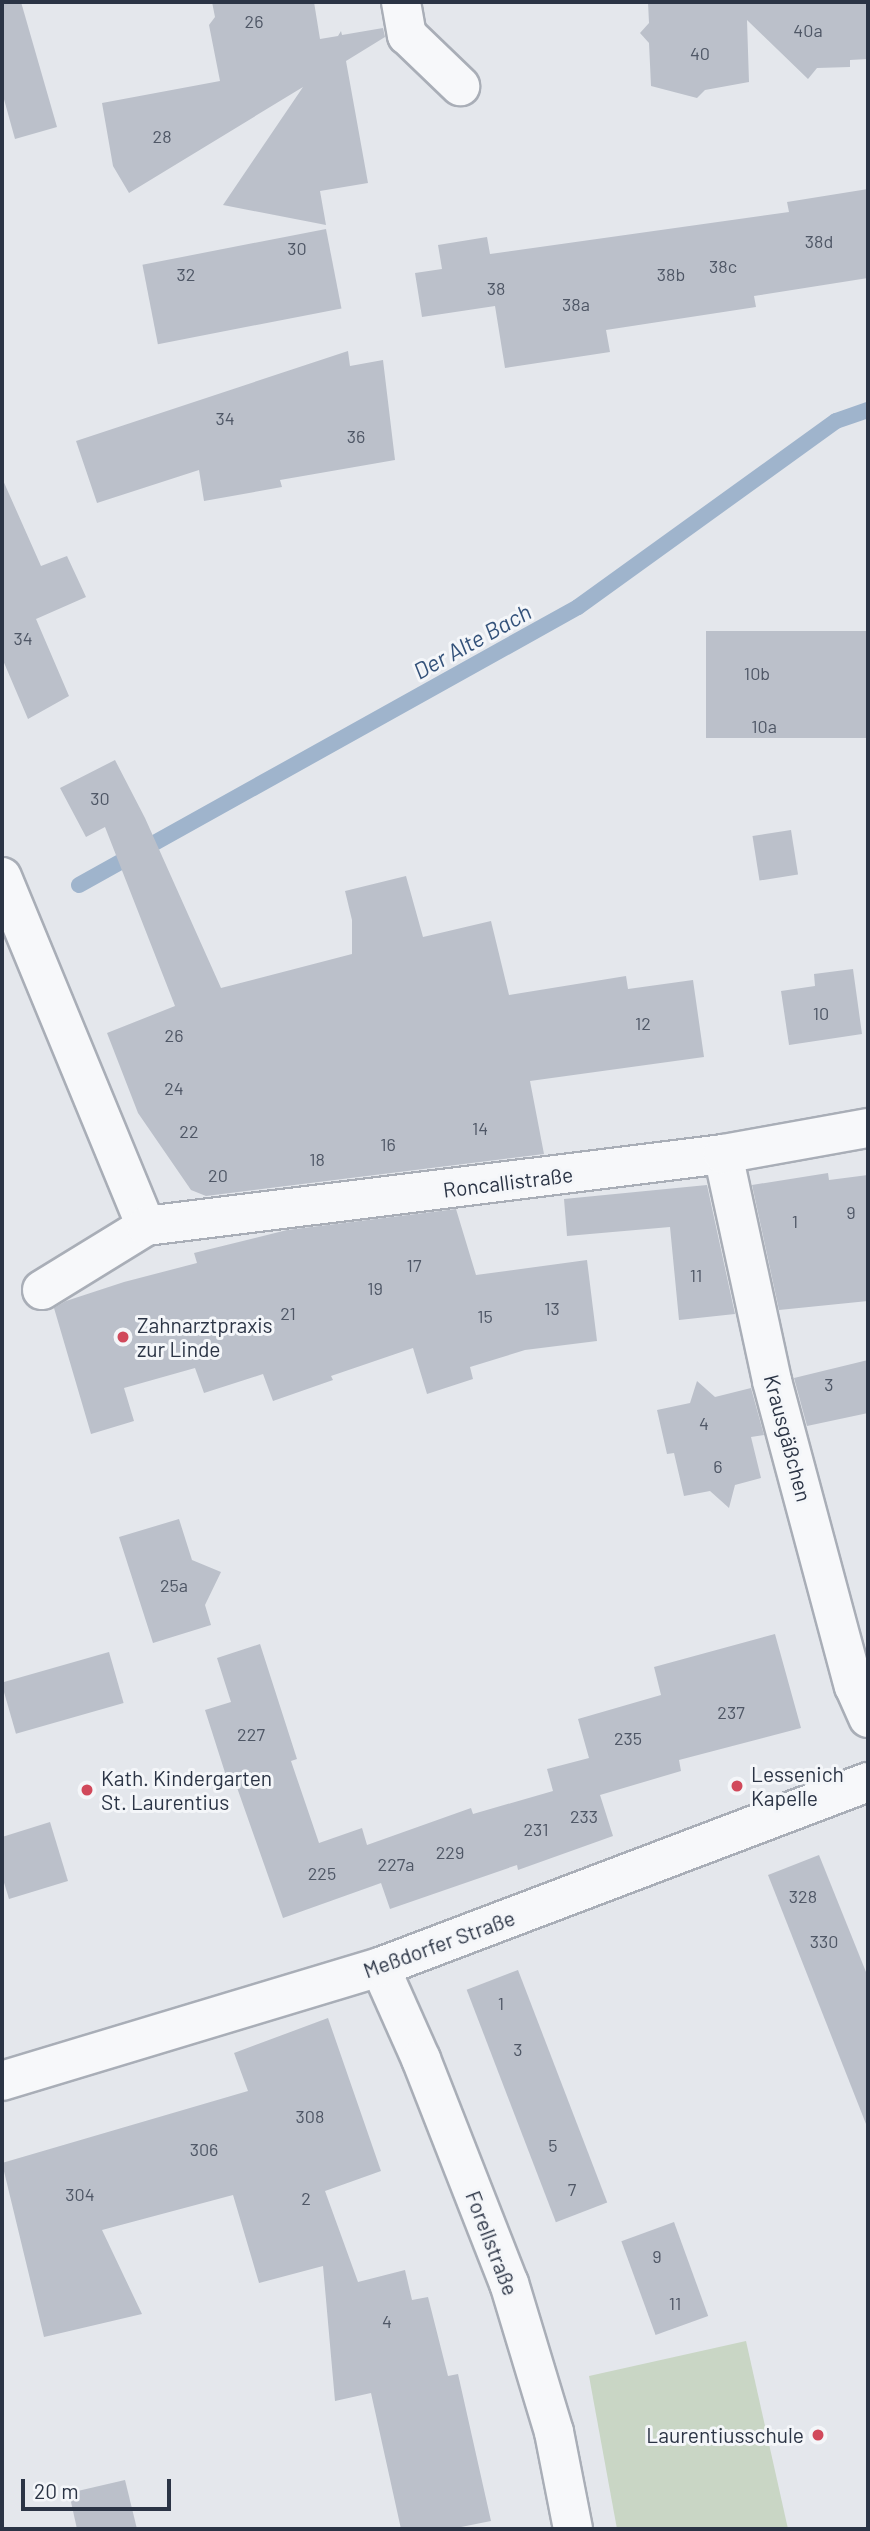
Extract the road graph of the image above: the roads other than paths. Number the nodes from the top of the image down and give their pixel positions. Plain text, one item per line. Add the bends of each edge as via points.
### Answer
1 (401, 2) edge
2 (460, 86) dead end
3 (2, 877) edge
4 (868, 1128) edge
5 (723, 1154) junction
6 (146, 1226) junction
7 (42, 1290) dead end
8 (868, 1718) edge
9 (868, 1782) edge
10 (380, 1967) junction
11 (2, 2081) edge
12 (573, 2529) edge

1 - 2 street via 407,35
3 - 6 street
4 - 5 street, Roncallistraße
5 - 6 street, Roncallistraße
5 - 8 street, Krausgäßchen via 772,1381 854,1686
6 - 7 street, Roncallistraße
9 - 10 street, Meßdorfer Straße
10 - 11 street, Meßdorfer Straße
10 - 12 street, Forellstraße via 509,2283 554,2432

